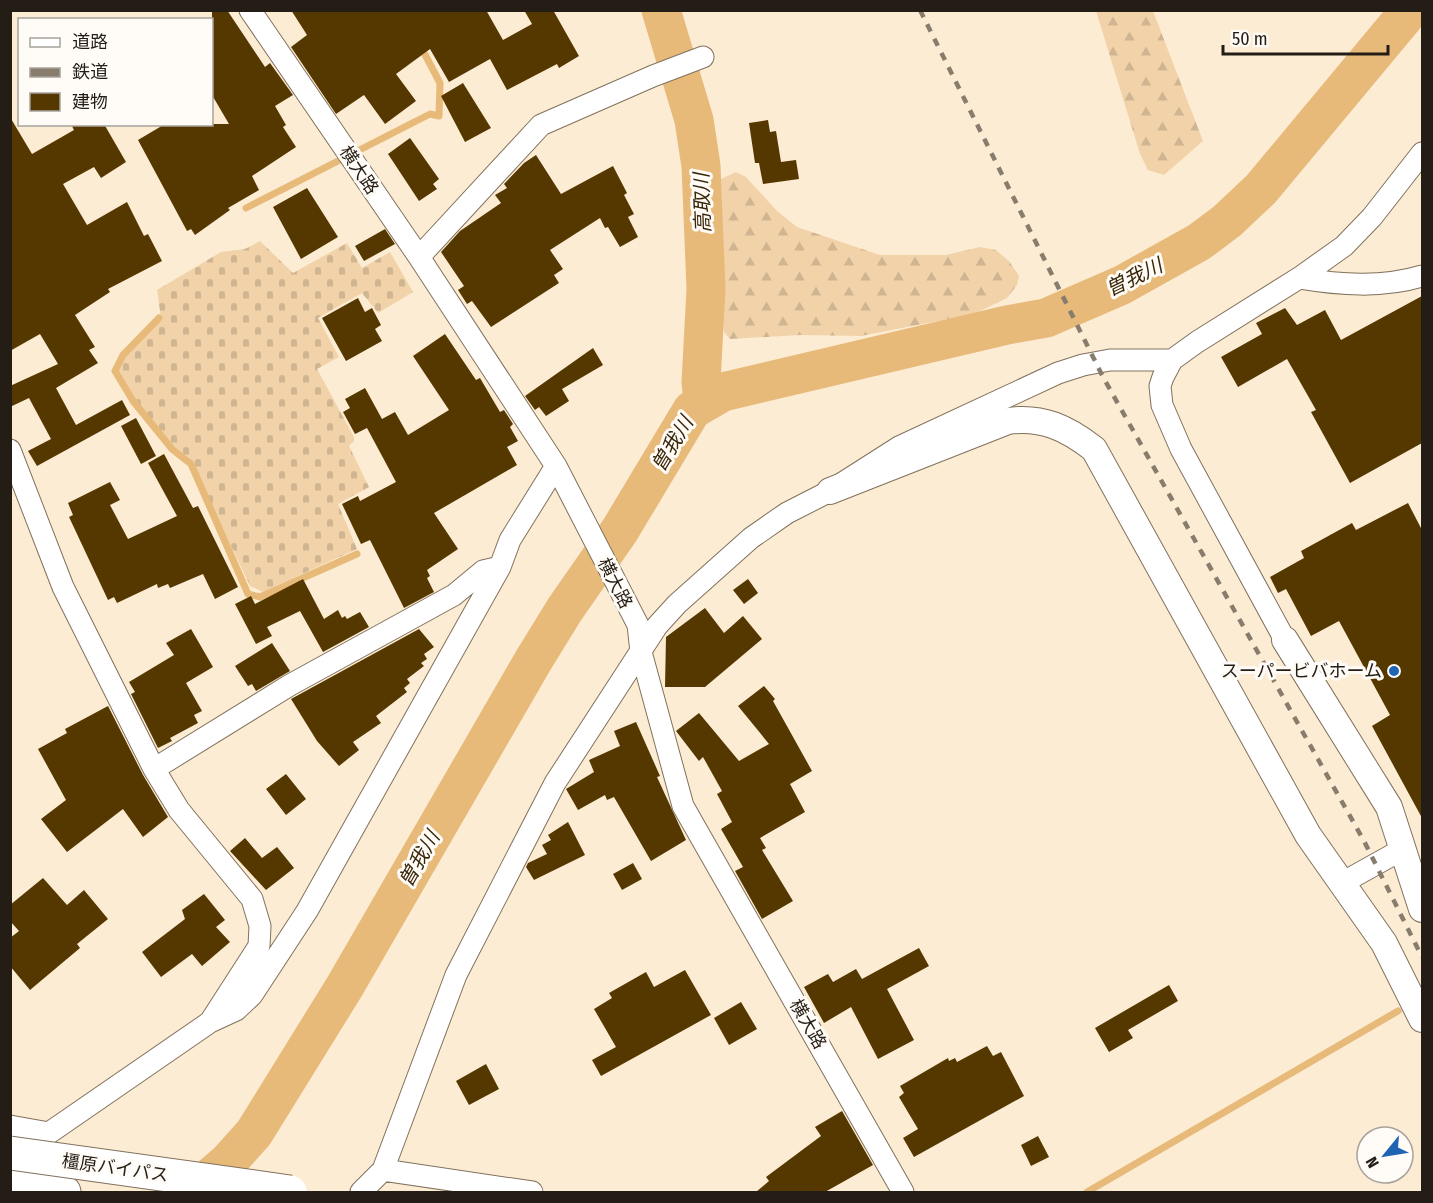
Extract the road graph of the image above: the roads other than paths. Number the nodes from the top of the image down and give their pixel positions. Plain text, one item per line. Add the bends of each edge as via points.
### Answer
1 (250, 10) edge
2 (703, 57) dead end
3 (1422, 153) edge
4 (419, 257) junction
5 (1422, 276) edge
6 (1299, 278) junction
7 (1172, 360) junction
8 (10, 450) edge
9 (559, 474) junction
10 (830, 491) junction
11 (500, 567) junction
12 (1285, 640) joint
13 (641, 652) junction
14 (154, 769) junction
15 (1403, 849) junction
16 (1342, 883) junction
17 (1422, 909) edge
18 (1422, 1020) edge
19 (210, 1022) junction
20 (10, 1126) edge
21 (49, 1133) junction
22 (10, 1153) edge
23 (10, 1168) edge
24 (383, 1170) junction
25 (10, 1185) edge
26 (64, 1192) edge
27 (290, 1192) edge
28 (361, 1192) edge
29 (532, 1192) edge
30 (903, 1192) edge

1 - 4 street, 横大路
2 - 4 street via 541,125
3 - 6 street via 1372,218 1344,246
4 - 9 street, 横大路
5 - 6 street via 1375,284
6 - 7 street
7 - 10 street via 1110,360 1058,374 927,432
7 - 12 street via 1160,386 1162,405 1218,520
8 - 14 street via 63,587
9 - 11 street via 510,540
9 - 13 street, 横大路 via 638,625
10 - 13 street via 787,513 751,538 677,604
10 - 16 street via 1008,422 1026,418 1071,431 1094,449 1109,472 1308,836
11 - 14 street via 483,571 454,595 290,685
11 - 19 street via 307,911 252,994 236,1010
12 - 15 street via 1389,807
13 - 24 street via 555,783 456,975
13 - 30 street, 横大路 via 683,806
14 - 19 street via 179,810 252,899 260,926 259,946
15 - 16 street
15 - 17 street
16 - 18 street via 1384,943
19 - 21 street
20 - 21 street
21 - 23 street
22 - 27 highway, 橿原バイパス, bridge
24 - 28 street
24 - 29 street
25 - 26 highway, 橿原バイパス

